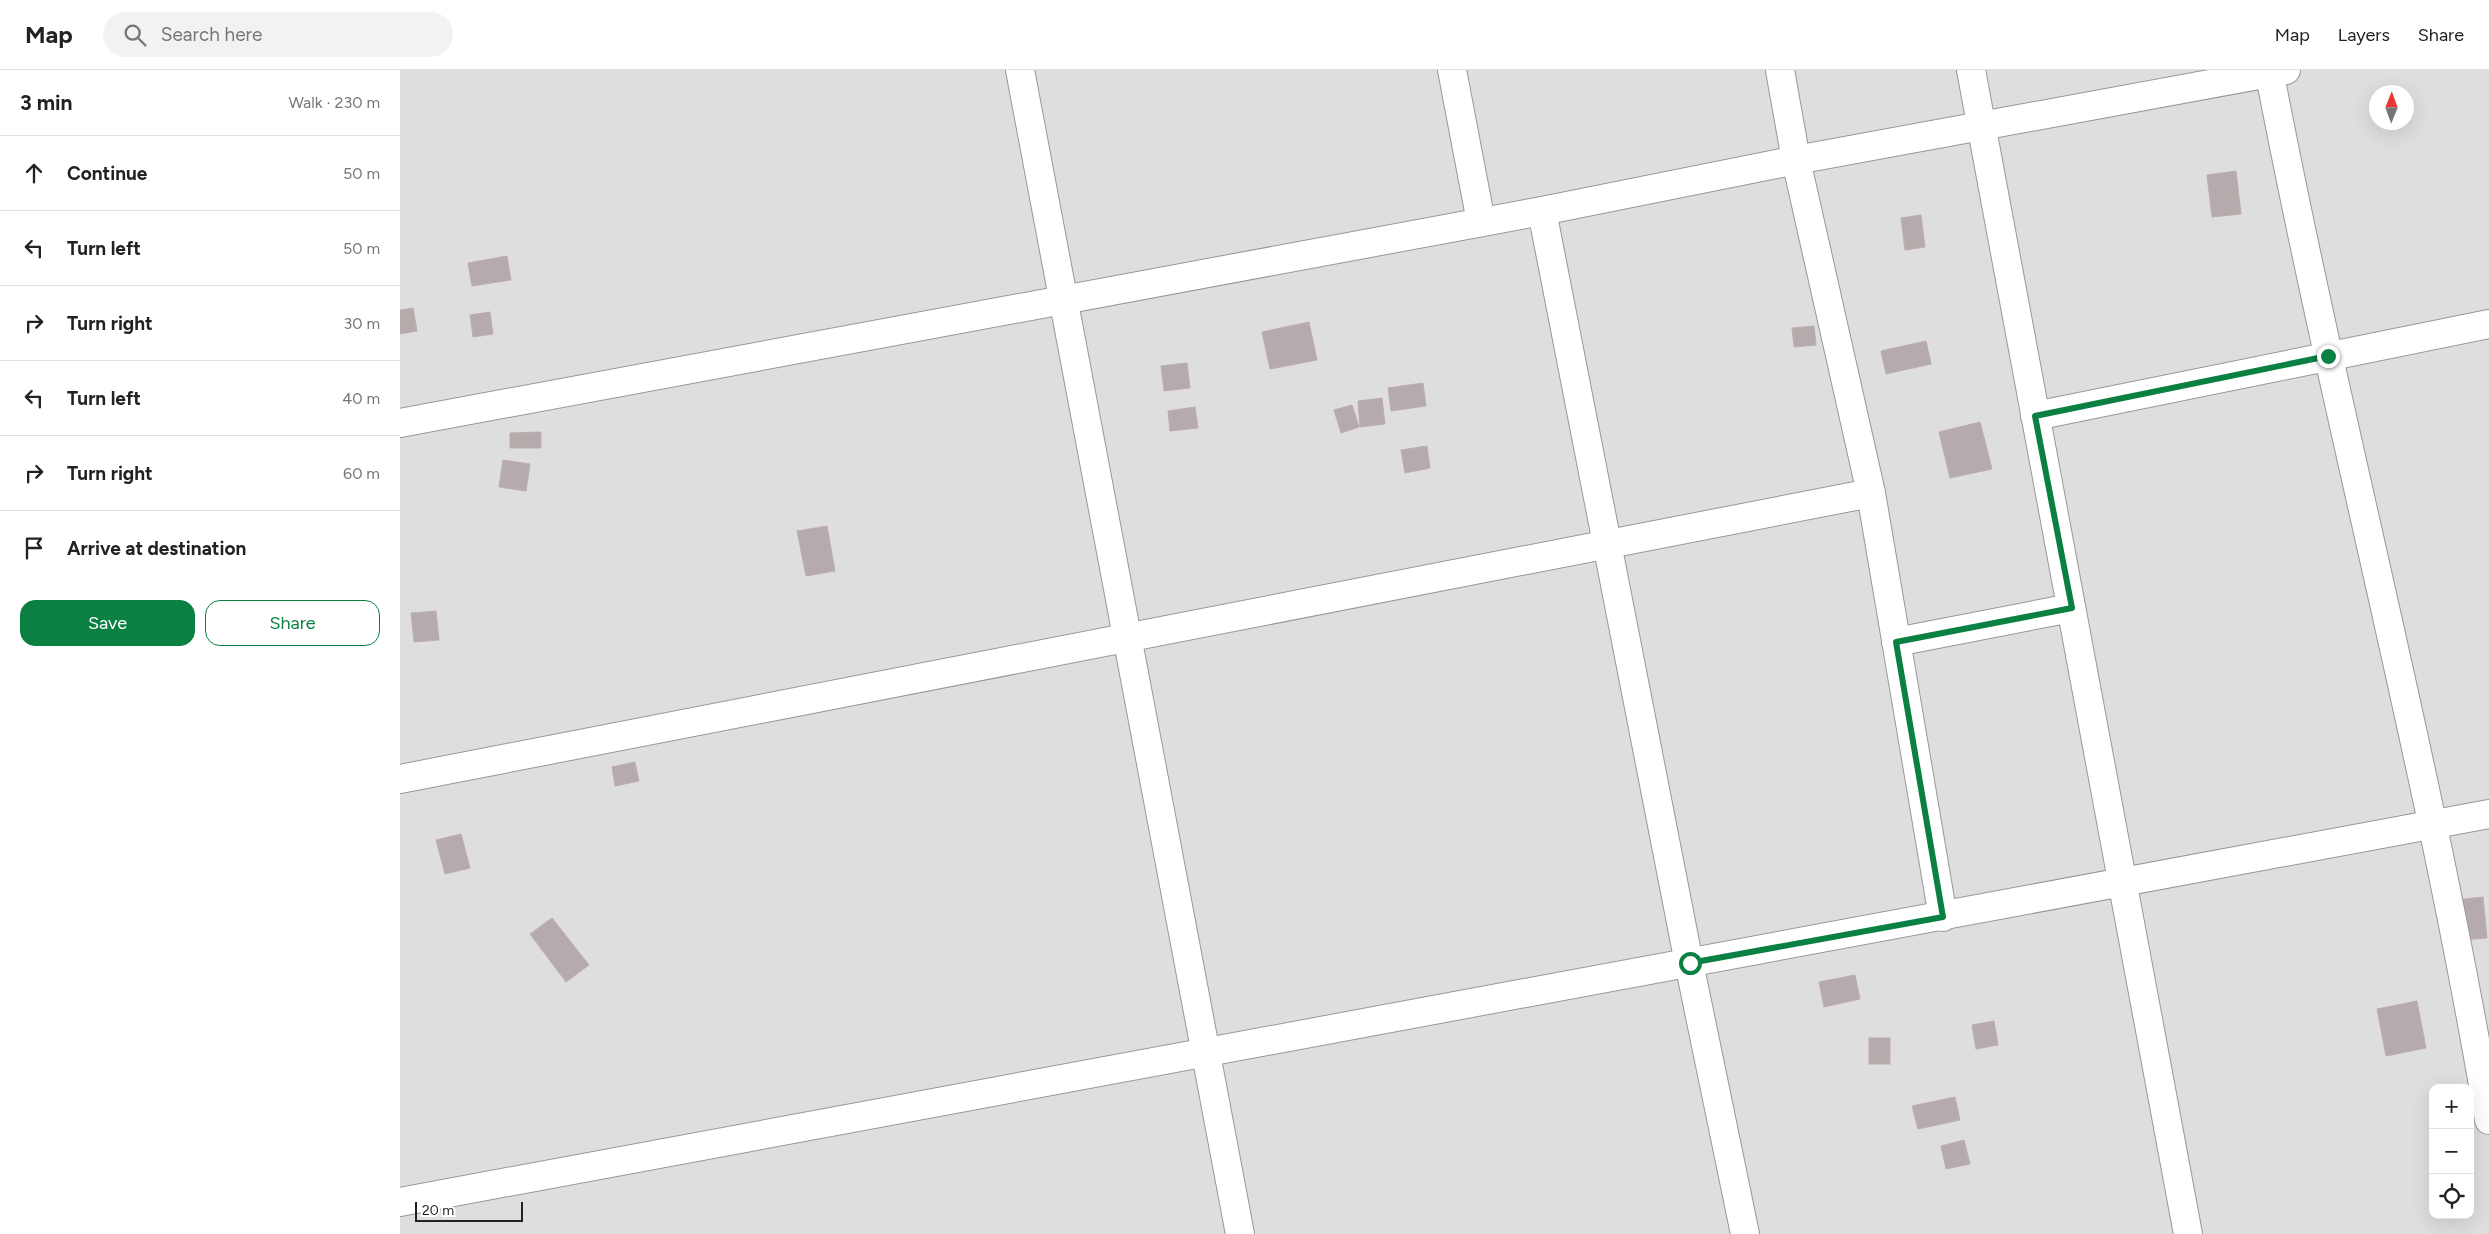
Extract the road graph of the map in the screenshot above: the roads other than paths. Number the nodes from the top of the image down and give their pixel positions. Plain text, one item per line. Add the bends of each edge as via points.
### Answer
1 (1020, 70) edge
2 (1452, 70) edge
3 (1780, 70) edge
4 (1970, 70) edge
5 (2275, 71) edge
6 (1982, 127) junction
7 (1796, 160) junction
8 (1542, 211) junction
9 (1481, 222) junction
10 (1063, 300) junction
11 (2489, 324) edge
12 (2328, 356) junction
13 (2035, 416) junction
14 (400, 423) edge
15 (1870, 493) junction
16 (1607, 543) junction
17 (2072, 608) junction
18 (1127, 638) junction
19 (1896, 642) junction
20 (400, 779) edge
21 (2489, 814) edge
22 (2432, 824) junction
23 (2122, 882) junction
24 (1943, 917) junction
25 (1690, 963) junction
26 (1205, 1052) junction
27 (2489, 1120) edge
28 (400, 1202) edge
29 (1240, 1234) edge
30 (1745, 1234) edge
31 (2188, 1234) edge

1 - 10 street
2 - 9 street
3 - 7 street
4 - 6 street
5 - 6 street
5 - 12 street
6 - 7 street
6 - 13 street
7 - 8 street
7 - 15 street
8 - 9 street
8 - 16 street
9 - 10 street
10 - 14 street
10 - 18 street
11 - 12 street
12 - 13 street
12 - 22 street
13 - 17 street
15 - 16 street
15 - 19 street
16 - 18 street
16 - 25 street
17 - 19 street
17 - 23 street
18 - 20 street
18 - 26 street
19 - 24 street
21 - 22 street
22 - 23 street
22 - 27 street
23 - 24 street
23 - 31 street
24 - 25 street
25 - 26 street
25 - 30 street
26 - 28 street
26 - 29 street

